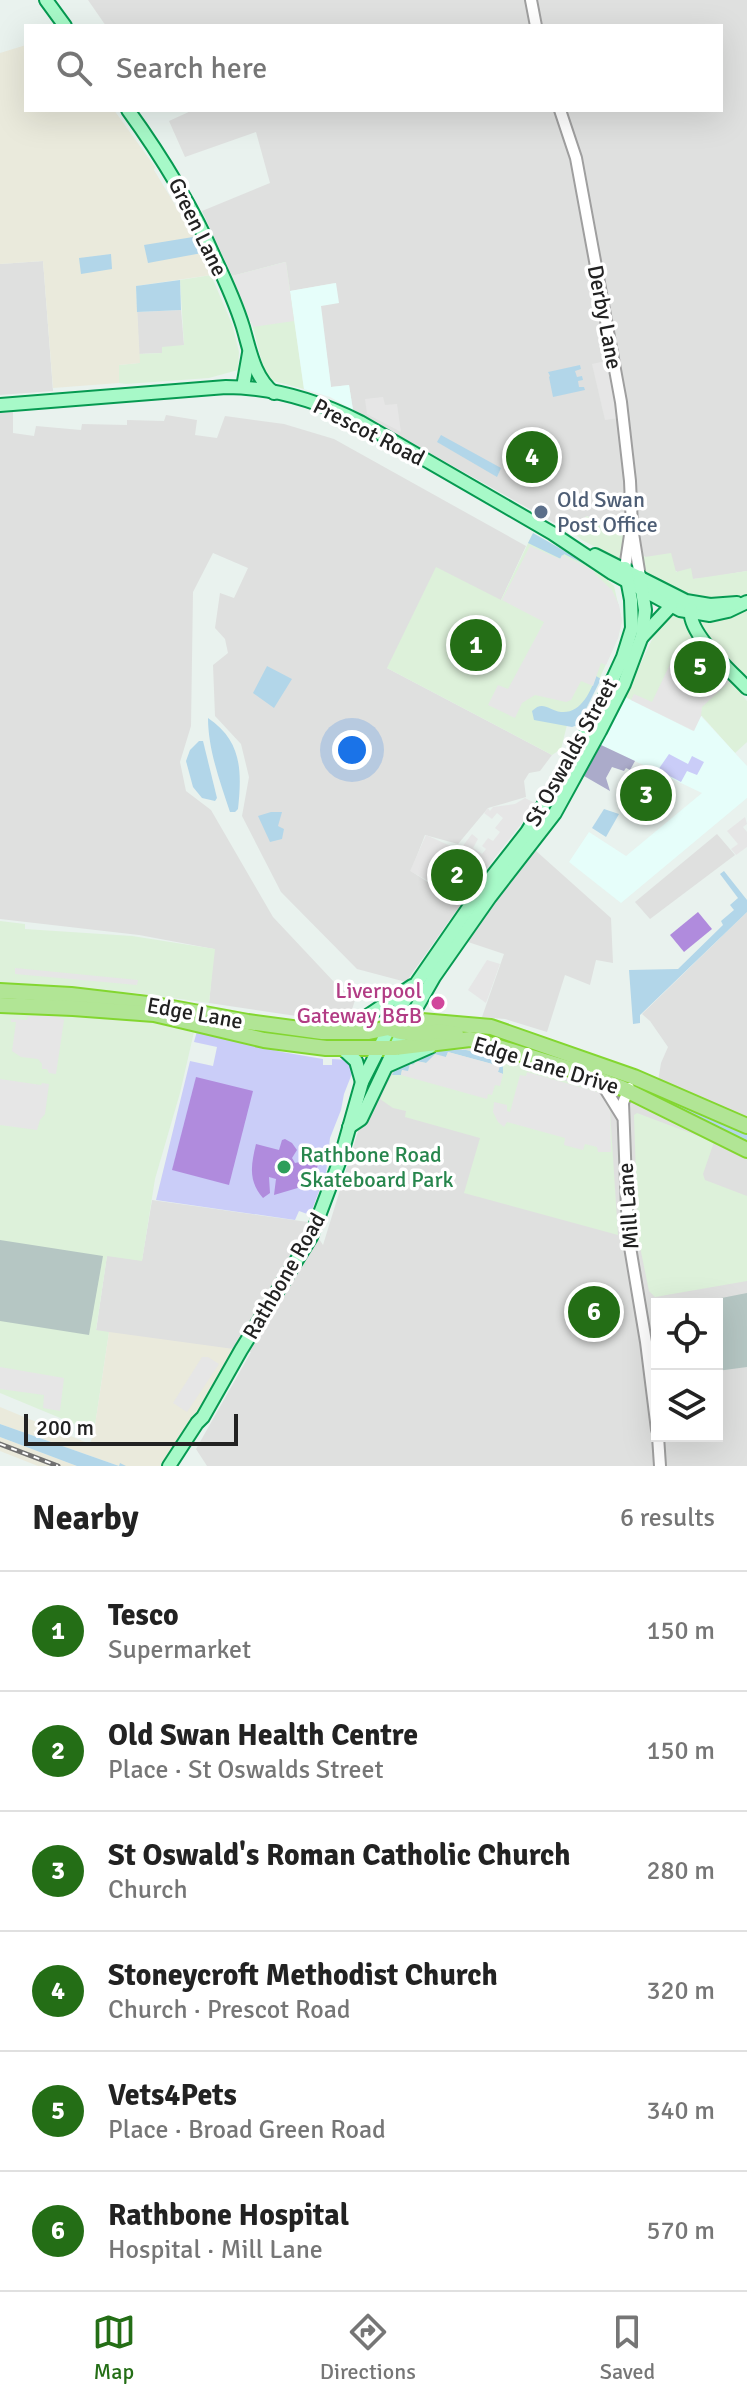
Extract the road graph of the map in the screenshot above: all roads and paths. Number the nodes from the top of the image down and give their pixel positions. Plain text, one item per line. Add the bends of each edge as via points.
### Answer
1 (46, 0) edge
2 (531, 0) edge
3 (64, 24) edge
4 (536, 24) edge
5 (129, 112) edge
6 (561, 112) edge
7 (252, 360) junction
8 (248, 388) junction
9 (275, 393) junction
10 (0, 405) edge
11 (632, 527) junction
12 (633, 575) junction
13 (747, 602) edge
14 (671, 606) junction
15 (696, 609) junction
16 (642, 637) junction
17 (747, 688) edge
18 (444, 952) junction
19 (419, 989) junction
20 (0, 991) edge
21 (123, 1001) junction
22 (0, 1005) edge
23 (154, 1014) junction
24 (438, 1022) junction
25 (400, 1028) junction
26 (342, 1033) junction
27 (470, 1039) junction
28 (440, 1042) junction
29 (387, 1048) junction
30 (343, 1049) junction
31 (387, 1066) junction
32 (599, 1078) junction
33 (362, 1082) junction
34 (633, 1087) junction
35 (624, 1120) junction
36 (747, 1126) edge
37 (349, 1127) junction
38 (747, 1150) edge
39 (651, 1383) edge
40 (203, 1417) junction
41 (658, 1442) edge
42 (169, 1466) edge
43 (180, 1466) edge
44 (660, 1466) edge

1 - 3 main road
2 - 4 street
5 - 7 main road, Green Lane via 184,193 216,259
6 - 11 street, Derby Lane via 576,158 621,402
7 - 8 main road, Green Lane
7 - 9 main road
8 - 9 main road, Prescot Road
8 - 10 main road, Prescot Road
9 - 12 main road, Prescot Road via 327,406
11 - 12 street, Derby Lane
11 - 12 street, Derby Lane
12 - 14 main road, Prescot Road
12 - 15 main road, Prescot Road
12 - 16 main road, St Oswalds Street via 645,610
12 - 18 main road, St Oswalds Street via 629,642 588,731 527,832
13 - 15 main road via 728,611
14 - 15 main road, Prescot Road
14 - 16 main road
15 - 17 main road via 689,619 697,633
16 - 18 main road, St Oswalds Street via 624,684 564,798
18 - 19 main road, St Oswalds Street
19 - 24 main road via 425,1009
19 - 25 main road, St Oswalds Street via 400,1007
19 - 26 main road
20 - 21 highway, Edge Lane
21 - 23 highway via 155,1008
21 - 26 highway, Edge Lane
22 - 23 highway, Edge Lane
23 - 30 highway, Edge Lane via 264,1040
24 - 25 highway, Edge Lane Drive
24 - 34 highway, Edge Lane Drive via 491,1027
25 - 26 highway, Edge Lane
25 - 27 highway
25 - 29 main road, St Oswalds Street
27 - 28 highway, Edge Lane Drive
27 - 32 highway, Edge Lane Drive
28 - 29 highway, Edge Lane Drive
28 - 31 main road
29 - 30 highway, Edge Lane
29 - 31 main road, Rathbone Road
29 - 33 main road, Rathbone Road
30 - 33 main road via 356,1061
31 - 37 main road, Rathbone Road via 361,1119
32 - 34 highway, Edge Lane Drive
32 - 35 street
33 - 37 main road, Rathbone Road
34 - 35 street, Mill Lane
34 - 36 highway, Edge Lane Drive
34 - 38 highway, Edge Lane Drive
35 - 39 street, Mill Lane via 628,1235
37 - 40 main road, Rathbone Road via 311,1237
40 - 42 main road, Rathbone Road
40 - 43 main road, Rathbone Road via 203,1427
41 - 44 street, Mill Lane

